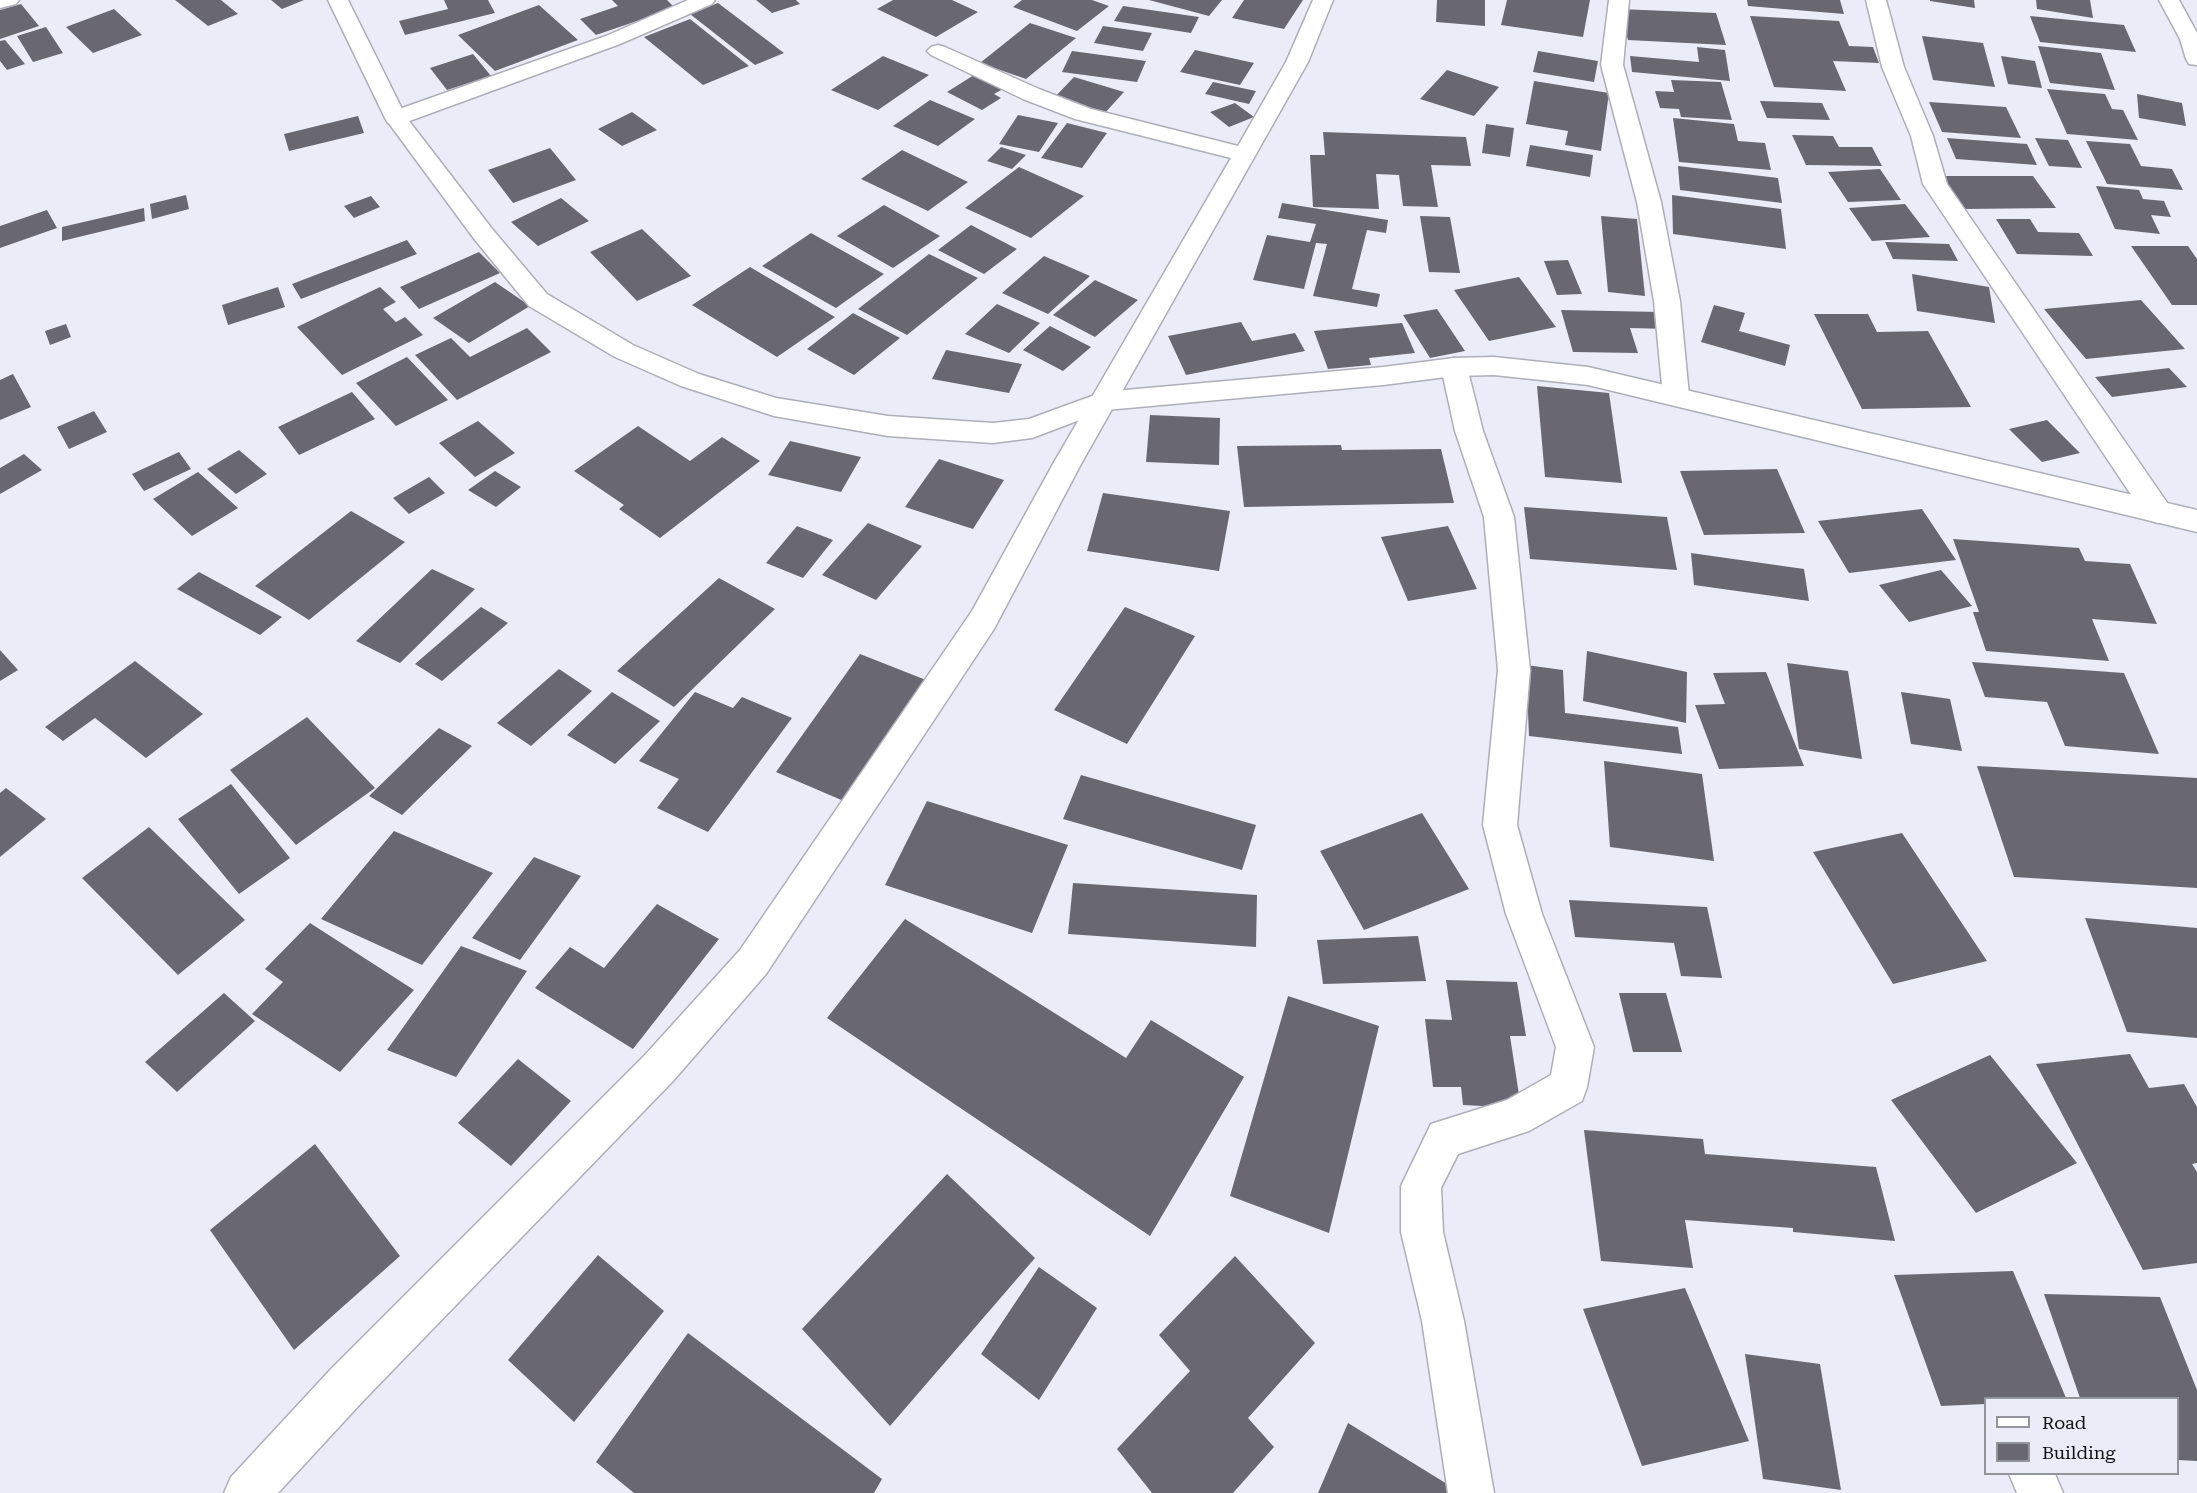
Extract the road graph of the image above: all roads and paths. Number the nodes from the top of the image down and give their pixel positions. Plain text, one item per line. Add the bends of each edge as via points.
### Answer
1 (9, 0) edge
2 (338, 0) edge
3 (705, 0) edge
4 (1323, 0) edge
5 (1619, 0) edge
6 (1876, 0) edge
7 (2169, 0) edge
8 (0, 2) edge
9 (938, 51) dead end
10 (2197, 59) edge
11 (396, 118) junction
12 (1244, 154) junction
13 (1454, 367) junction
14 (1676, 396) junction
15 (1103, 400) junction
16 (2158, 512) junction
17 (2197, 521) edge
18 (2033, 1475) edge
19 (247, 1493) edge
20 (1471, 1493) edge
21 (2040, 1493) edge

1 - 8 street
2 - 11 street
3 - 11 street via 613,40
4 - 12 street via 1297,62
5 - 14 street via 1612,65 1649,202 1667,301
6 - 16 street via 1893,67 1922,136 1935,184
7 - 10 street
9 - 12 street via 1083,114
11 - 15 street via 538,300 624,351 690,380 774,407 924,430 993,433 1032,428
12 - 15 street
13 - 14 street via 1494,366 1588,376
13 - 15 street
13 - 20 street via 1469,431 1499,518 1503,553 1514,670 1500,825 1524,914 1575,1047 1568,1088 1515,1116 1445,1138 1421,1186 1422,1232 1443,1321
14 - 16 street
15 - 19 street via 983,620 753,962 659,1068 347,1385
16 - 17 street
18 - 21 street

